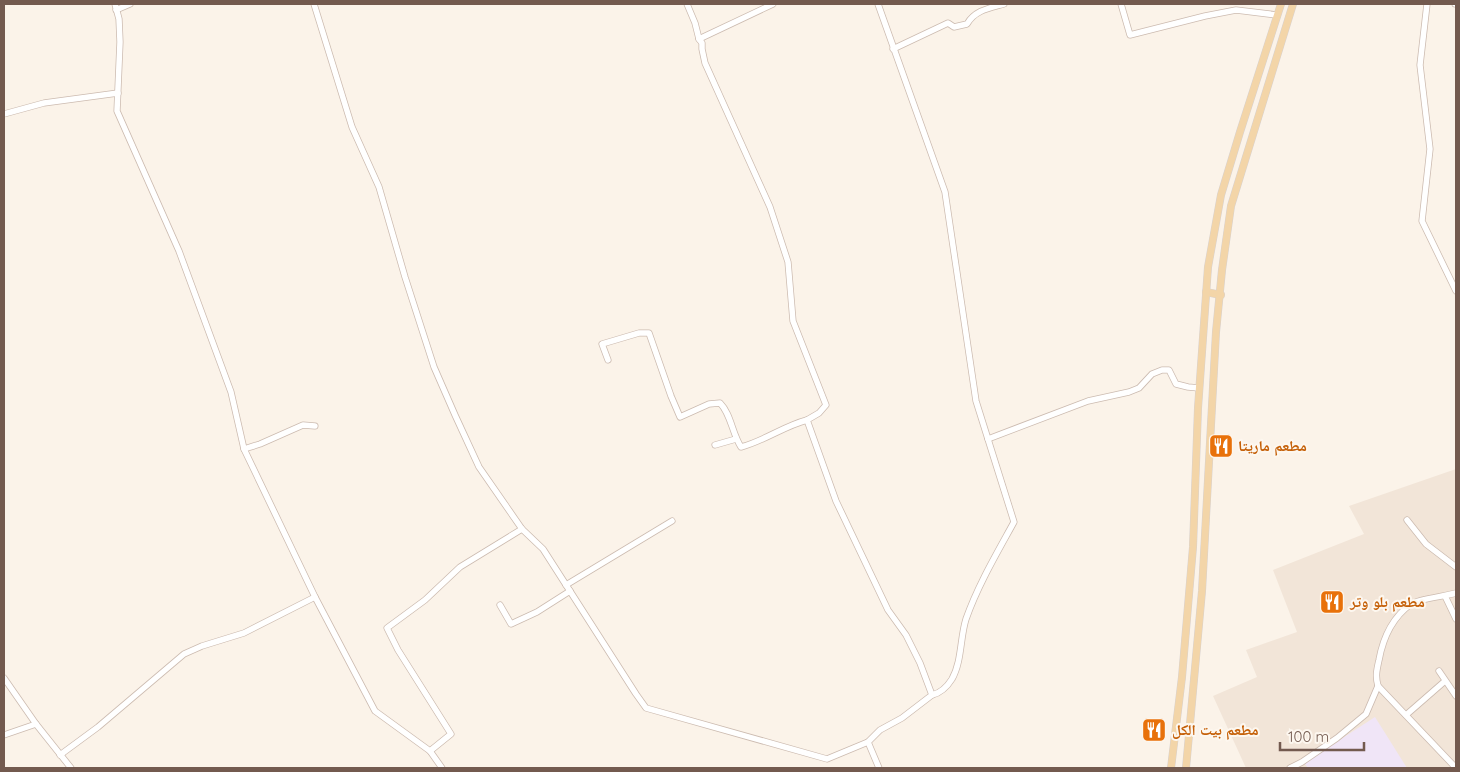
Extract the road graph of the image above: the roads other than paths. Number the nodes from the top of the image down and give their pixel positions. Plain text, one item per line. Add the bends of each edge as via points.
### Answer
1 (130, 4) edge
2 (314, 4) edge
3 (687, 4) edge
4 (773, 4) edge
5 (878, 4) edge
6 (1004, 4) edge
7 (1121, 4) edge
8 (1281, 4) edge
9 (1293, 4) edge
10 (1427, 4) edge
11 (115, 7) edge
12 (1277, 15) junction
13 (699, 39) junction
14 (894, 49) junction
15 (118, 93) junction
16 (4, 114) edge
17 (1456, 291) edge
18 (1206, 292) junction
19 (1221, 295) junction
20 (608, 360) dead end
21 (1199, 388) junction
22 (1198, 408) junction
23 (1212, 410) junction
24 (807, 420) junction
25 (315, 426) dead end
26 (736, 439) junction
27 (988, 439) junction
28 (715, 445) dead end
29 (244, 449) junction
30 (1407, 520) dead end
31 (672, 521) dead end
32 (522, 529) junction
33 (1456, 567) edge
34 (566, 585) junction
35 (570, 591) junction
36 (1456, 593) edge
37 (1445, 596) junction
38 (315, 597) junction
39 (500, 605) dead end
40 (1456, 619) edge
41 (1439, 671) dead end
42 (1182, 677) junction
43 (4, 678) edge
44 (1194, 680) junction
45 (1445, 681) junction
46 (1378, 686) junction
47 (932, 695) junction
48 (1456, 696) edge
49 (1406, 715) junction
50 (36, 724) junction
51 (4, 735) edge
52 (868, 742) junction
53 (430, 751) junction
54 (60, 755) junction
55 (70, 768) edge
56 (442, 768) edge
57 (879, 768) edge
58 (1171, 768) edge
59 (1186, 768) edge
60 (1290, 768) edge
61 (1456, 768) edge

1 - 11 street
2 - 32 street via 352,127 379,187 434,368 479,468
3 - 13 street
4 - 13 street
5 - 14 street
6 - 14 street via 981,10 967,24 954,27 948,23
7 - 12 street via 1130,35 1236,10
8 - 12 main road
9 - 19 main road via 1231,206
10 - 17 street via 1420,65 1430,148 1422,222
11 - 15 street via 120,42
12 - 18 main road via 1221,195
13 - 24 street via 705,63 770,207 788,262 793,321 826,405 819,414
14 - 27 street via 944,192 976,401
15 - 16 street via 44,103
15 - 29 street via 117,111 179,251 232,392
18 - 19 main road
18 - 21 main road
19 - 23 main road
20 - 26 street via 602,344 638,333 649,333 680,417 709,404 720,403 726,409
21 - 22 main road
21 - 27 street via 1176,384 1169,370 1162,370 1129,392 1088,401
22 - 23 main road
22 - 42 main road via 1193,547
23 - 44 main road
24 - 26 street via 741,447
24 - 47 street via 836,501 888,610 920,663
25 - 29 street via 303,424
26 - 28 street
27 - 47 street via 1014,522 966,620 952,679 940,693
29 - 38 street
30 - 33 street via 1426,544
31 - 34 street
32 - 34 street via 543,549
32 - 53 street via 460,567 425,600 387,628 451,734
34 - 35 street
35 - 39 street via 511,624
35 - 52 street via 646,708 827,759
36 - 37 street
37 - 40 street
37 - 46 street via 1412,603 1395,620 1382,646 1376,678
38 - 53 street via 374,711
38 - 54 street via 244,633 184,654
41 - 45 street
42 - 44 main road
42 - 58 main road
43 - 50 street
44 - 59 main road
45 - 48 street
45 - 49 street
46 - 49 street
46 - 60 street via 1366,714 1337,738
47 - 52 street via 880,730
49 - 61 street
50 - 51 street
50 - 54 street
52 - 57 street
53 - 56 street
54 - 55 street

